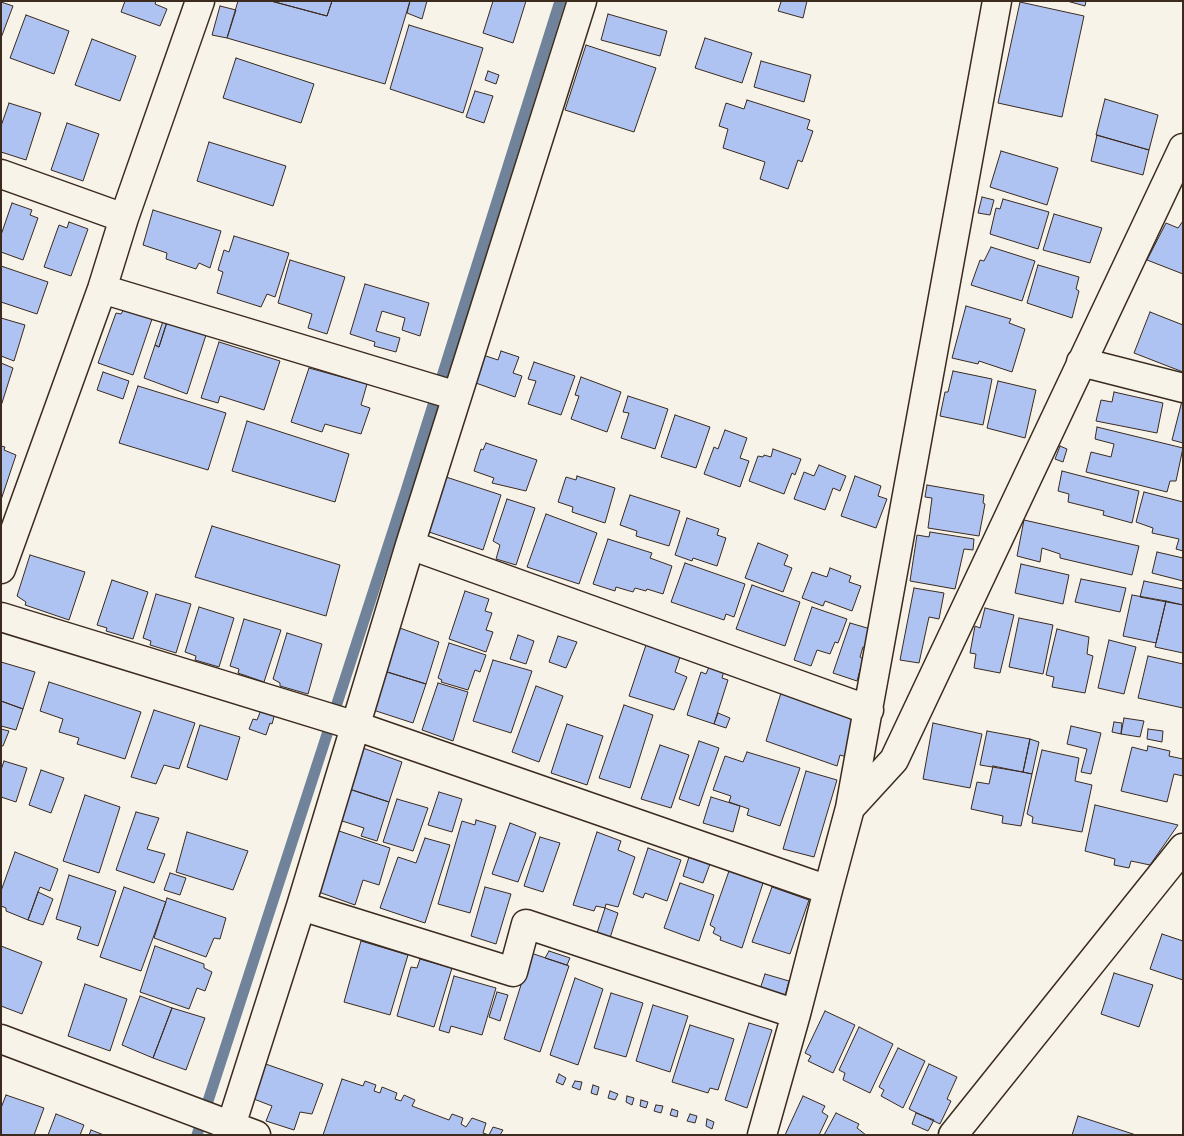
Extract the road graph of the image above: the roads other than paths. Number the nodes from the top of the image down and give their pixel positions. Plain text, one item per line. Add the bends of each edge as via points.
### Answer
1 (200, 1) edge
2 (582, 1) edge
3 (997, 1) edge
4 (1183, 148) edge
5 (1, 174) edge
6 (124, 218) junction
7 (102, 289) junction
8 (1081, 362) junction
9 (1183, 388) edge
10 (457, 396) junction
11 (7, 538) edge
12 (410, 545) junction
13 (1, 569) edge
14 (1, 617) edge
15 (869, 710) junction
16 (356, 726) junction
17 (850, 808) junction
18 (1183, 848) edge
19 (828, 890) junction
20 (300, 906) junction
21 (796, 1014) junction
22 (1, 1039) edge
23 (239, 1132) edge
24 (762, 1135) edge
25 (953, 1135) edge

1 - 6 street
2 - 10 street
3 - 15 street
4 - 8 street
5 - 6 street
6 - 7 street
7 - 10 street
7 - 11 street
8 - 9 street
8 - 17 street via 894,760
10 - 12 street
11 - 13 street
12 - 15 street
12 - 16 street
14 - 16 street
15 - 17 street
16 - 19 street
16 - 20 street
17 - 19 street
18 - 25 street
19 - 21 street
20 - 21 street via 513,972 526,924
20 - 23 street
21 - 24 street
22 - 23 street

